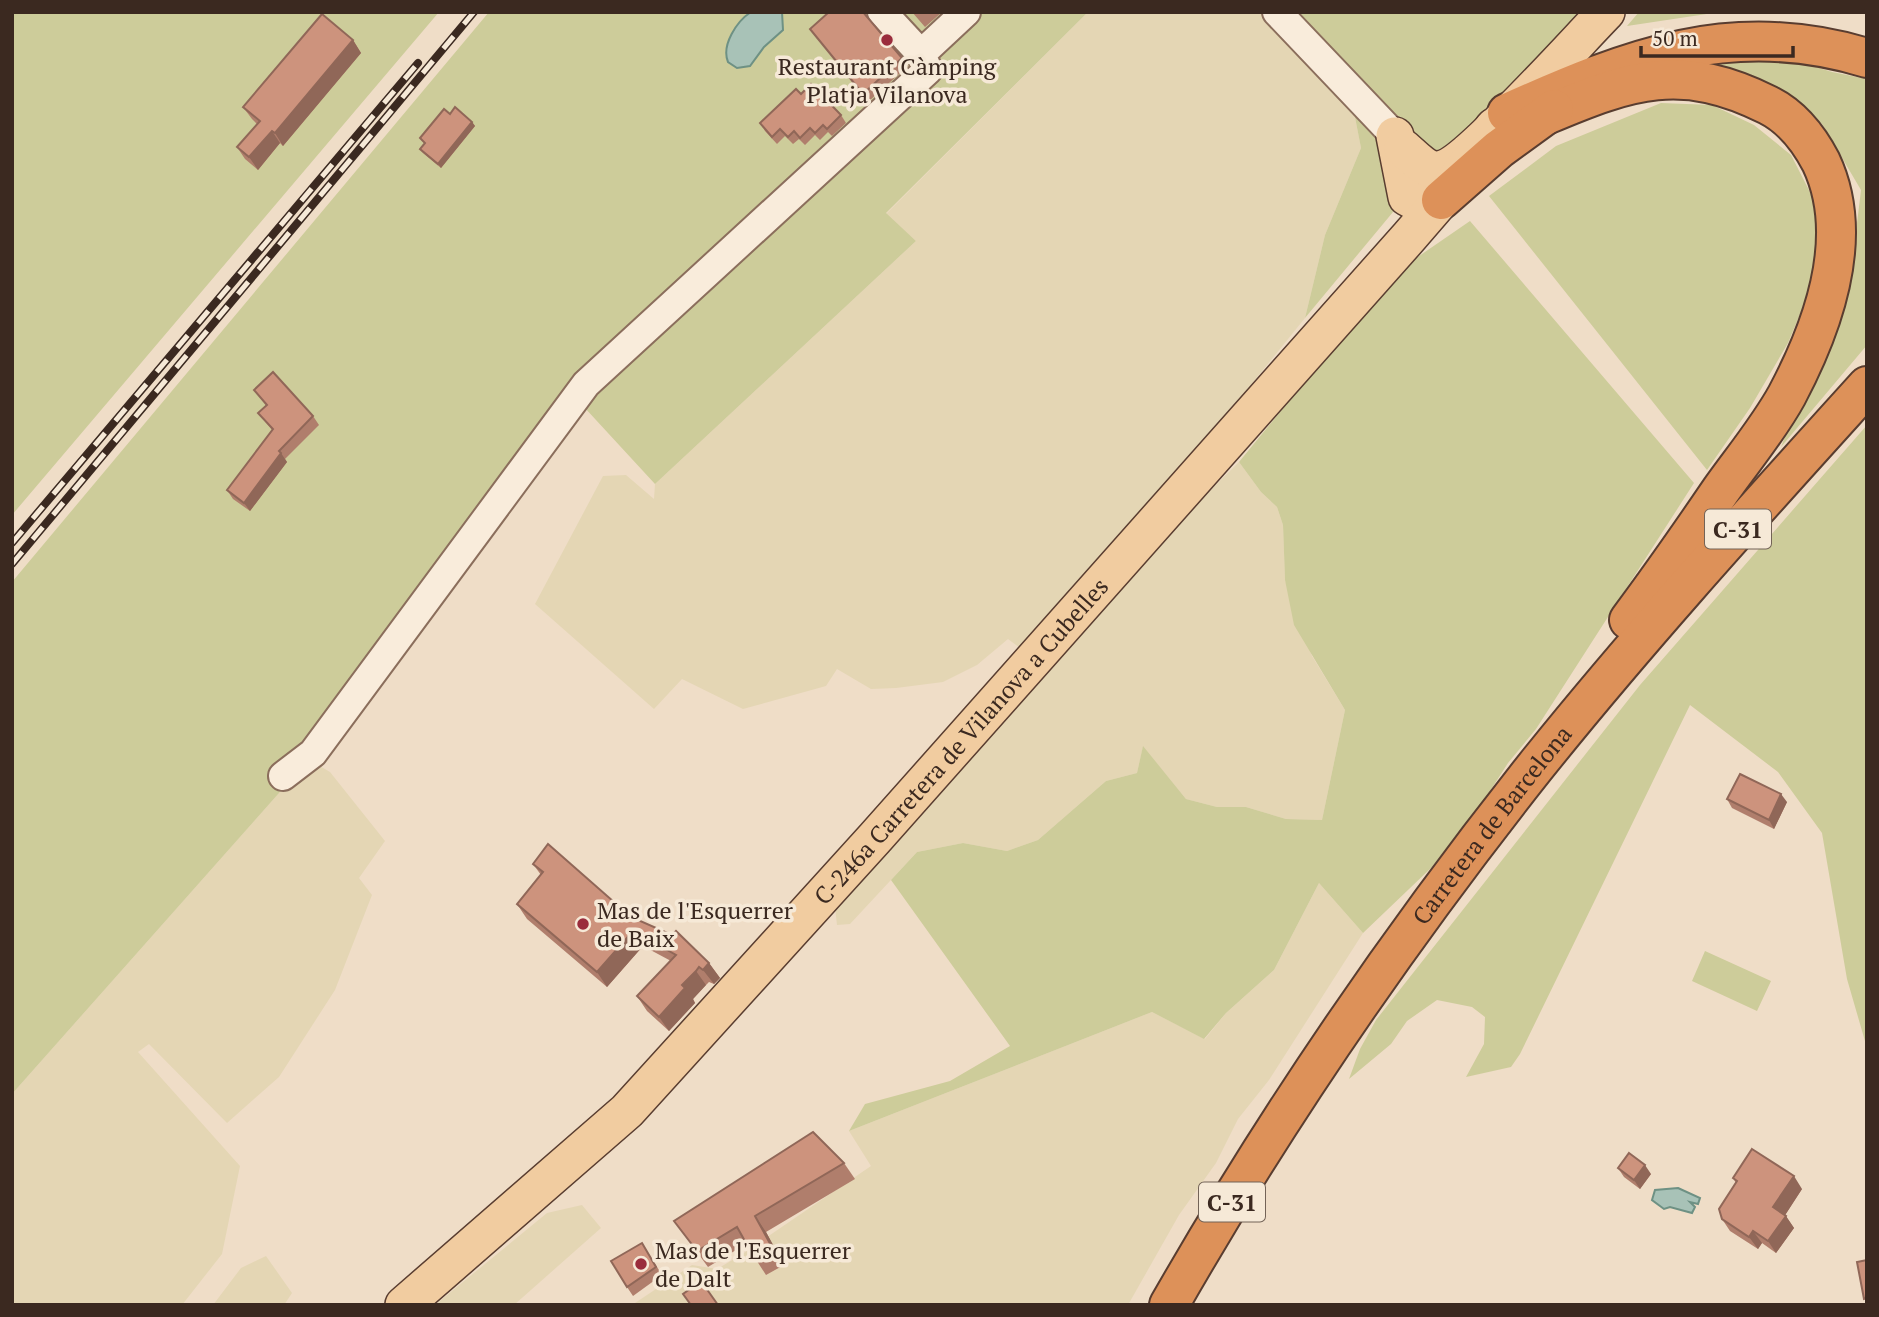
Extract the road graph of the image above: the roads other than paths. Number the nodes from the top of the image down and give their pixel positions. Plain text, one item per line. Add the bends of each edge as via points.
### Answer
1 (882, 12) edge
2 (966, 12) edge
3 (1277, 12) edge
4 (1606, 12) edge
5 (921, 54) junction
6 (1867, 58) edge
7 (1596, 74) junction
8 (1546, 115) junction
9 (1501, 120) junction
10 (1399, 142) junction
11 (1402, 184) junction
12 (1436, 205) junction
13 (1396, 250) junction
14 (1867, 386) edge
15 (1534, 769) junction
16 (284, 776) dead end
17 (404, 1305) edge
18 (1169, 1305) edge

1 - 5 street
2 - 5 street
3 - 10 street
4 - 9 main road
5 - 16 street via 928,70 586,384 313,753
6 - 7 highway via 1779,40 1725,41 1649,56
7 - 8 highway
7 - 9 highway
8 - 12 highway
8 - 15 highway via 1618,86 1678,78 1732,88 1784,113 1813,146 1830,181 1836,236 1830,285 1787,396 1593,669
9 - 10 main road via 1448,168 1436,171 1426,168
9 - 12 main road, C-246a Carretera de Vilanova a Cubelles
10 - 11 main road
10 - 12 main road
11 - 12 main road via 1415,204
11 - 13 main road
12 - 13 main road, C-246a Carretera de Vilanova a Cubelles
13 - 17 main road, C-246a Carretera de Vilanova a Cubelles via 627,1111
14 - 15 highway, Carretera de Barcelona / C-31 via 1769,493
15 - 18 highway, Carretera de Barcelona / C-31 via 1339,1035

